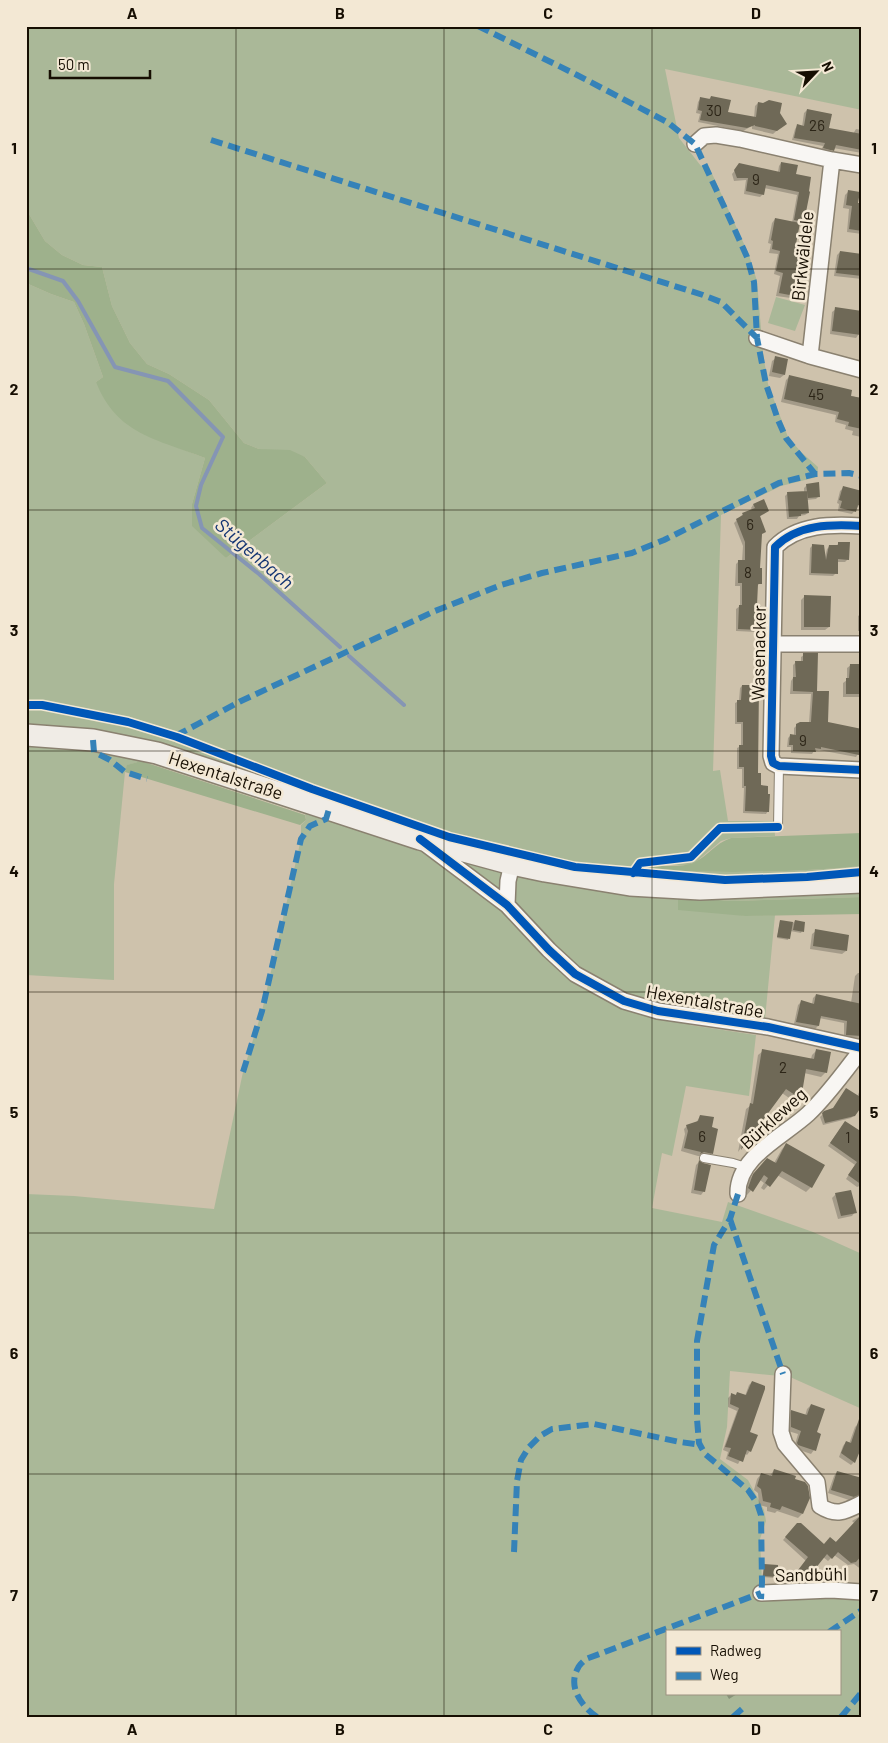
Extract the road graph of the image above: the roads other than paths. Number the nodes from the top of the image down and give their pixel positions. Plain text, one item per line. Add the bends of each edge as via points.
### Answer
1 (695, 144) dead end
2 (832, 160) junction
3 (862, 165) edge
4 (757, 338) dead end
5 (810, 356) junction
6 (862, 370) edge
7 (862, 526) edge
8 (773, 644) junction
9 (862, 644) edge
10 (26, 735) edge
11 (779, 766) junction
12 (862, 770) edge
13 (778, 828) dead end
14 (420, 839) junction
15 (512, 864) junction
16 (862, 882) edge
17 (507, 905) junction
18 (862, 1048) edge
19 (704, 1158) dead end
20 (746, 1167) junction
21 (738, 1194) dead end
22 (783, 1374) dead end
23 (862, 1503) edge
24 (862, 1592) edge
25 (761, 1593) dead end

1 - 2 street via 704,136 716,135
2 - 3 street
2 - 5 street, Birkwäldele
4 - 5 street
5 - 6 street
7 - 8 street, Wasenacker via 814,526 782,540 775,547
8 - 9 street
8 - 11 street, Wasenacker via 770,756
10 - 14 main road, Hexentalstraße via 93,740 158,753
11 - 12 street
11 - 13 lane
14 - 15 main road, Hexentalstraße
14 - 17 street, Hexentalstraße
15 - 16 main road, Hexentalstraße via 630,885 692,889
15 - 17 street
17 - 18 street, Hexentalstraße via 576,974 624,1000 658,1011 768,1027
18 - 20 street, Bürkleweg via 808,1114 757,1154
19 - 20 lane
20 - 21 street, Bürkleweg via 737,1185
22 - 23 street via 781,1432 785,1444 816,1482 820,1506 841,1513
24 - 25 street, Sandbühl

